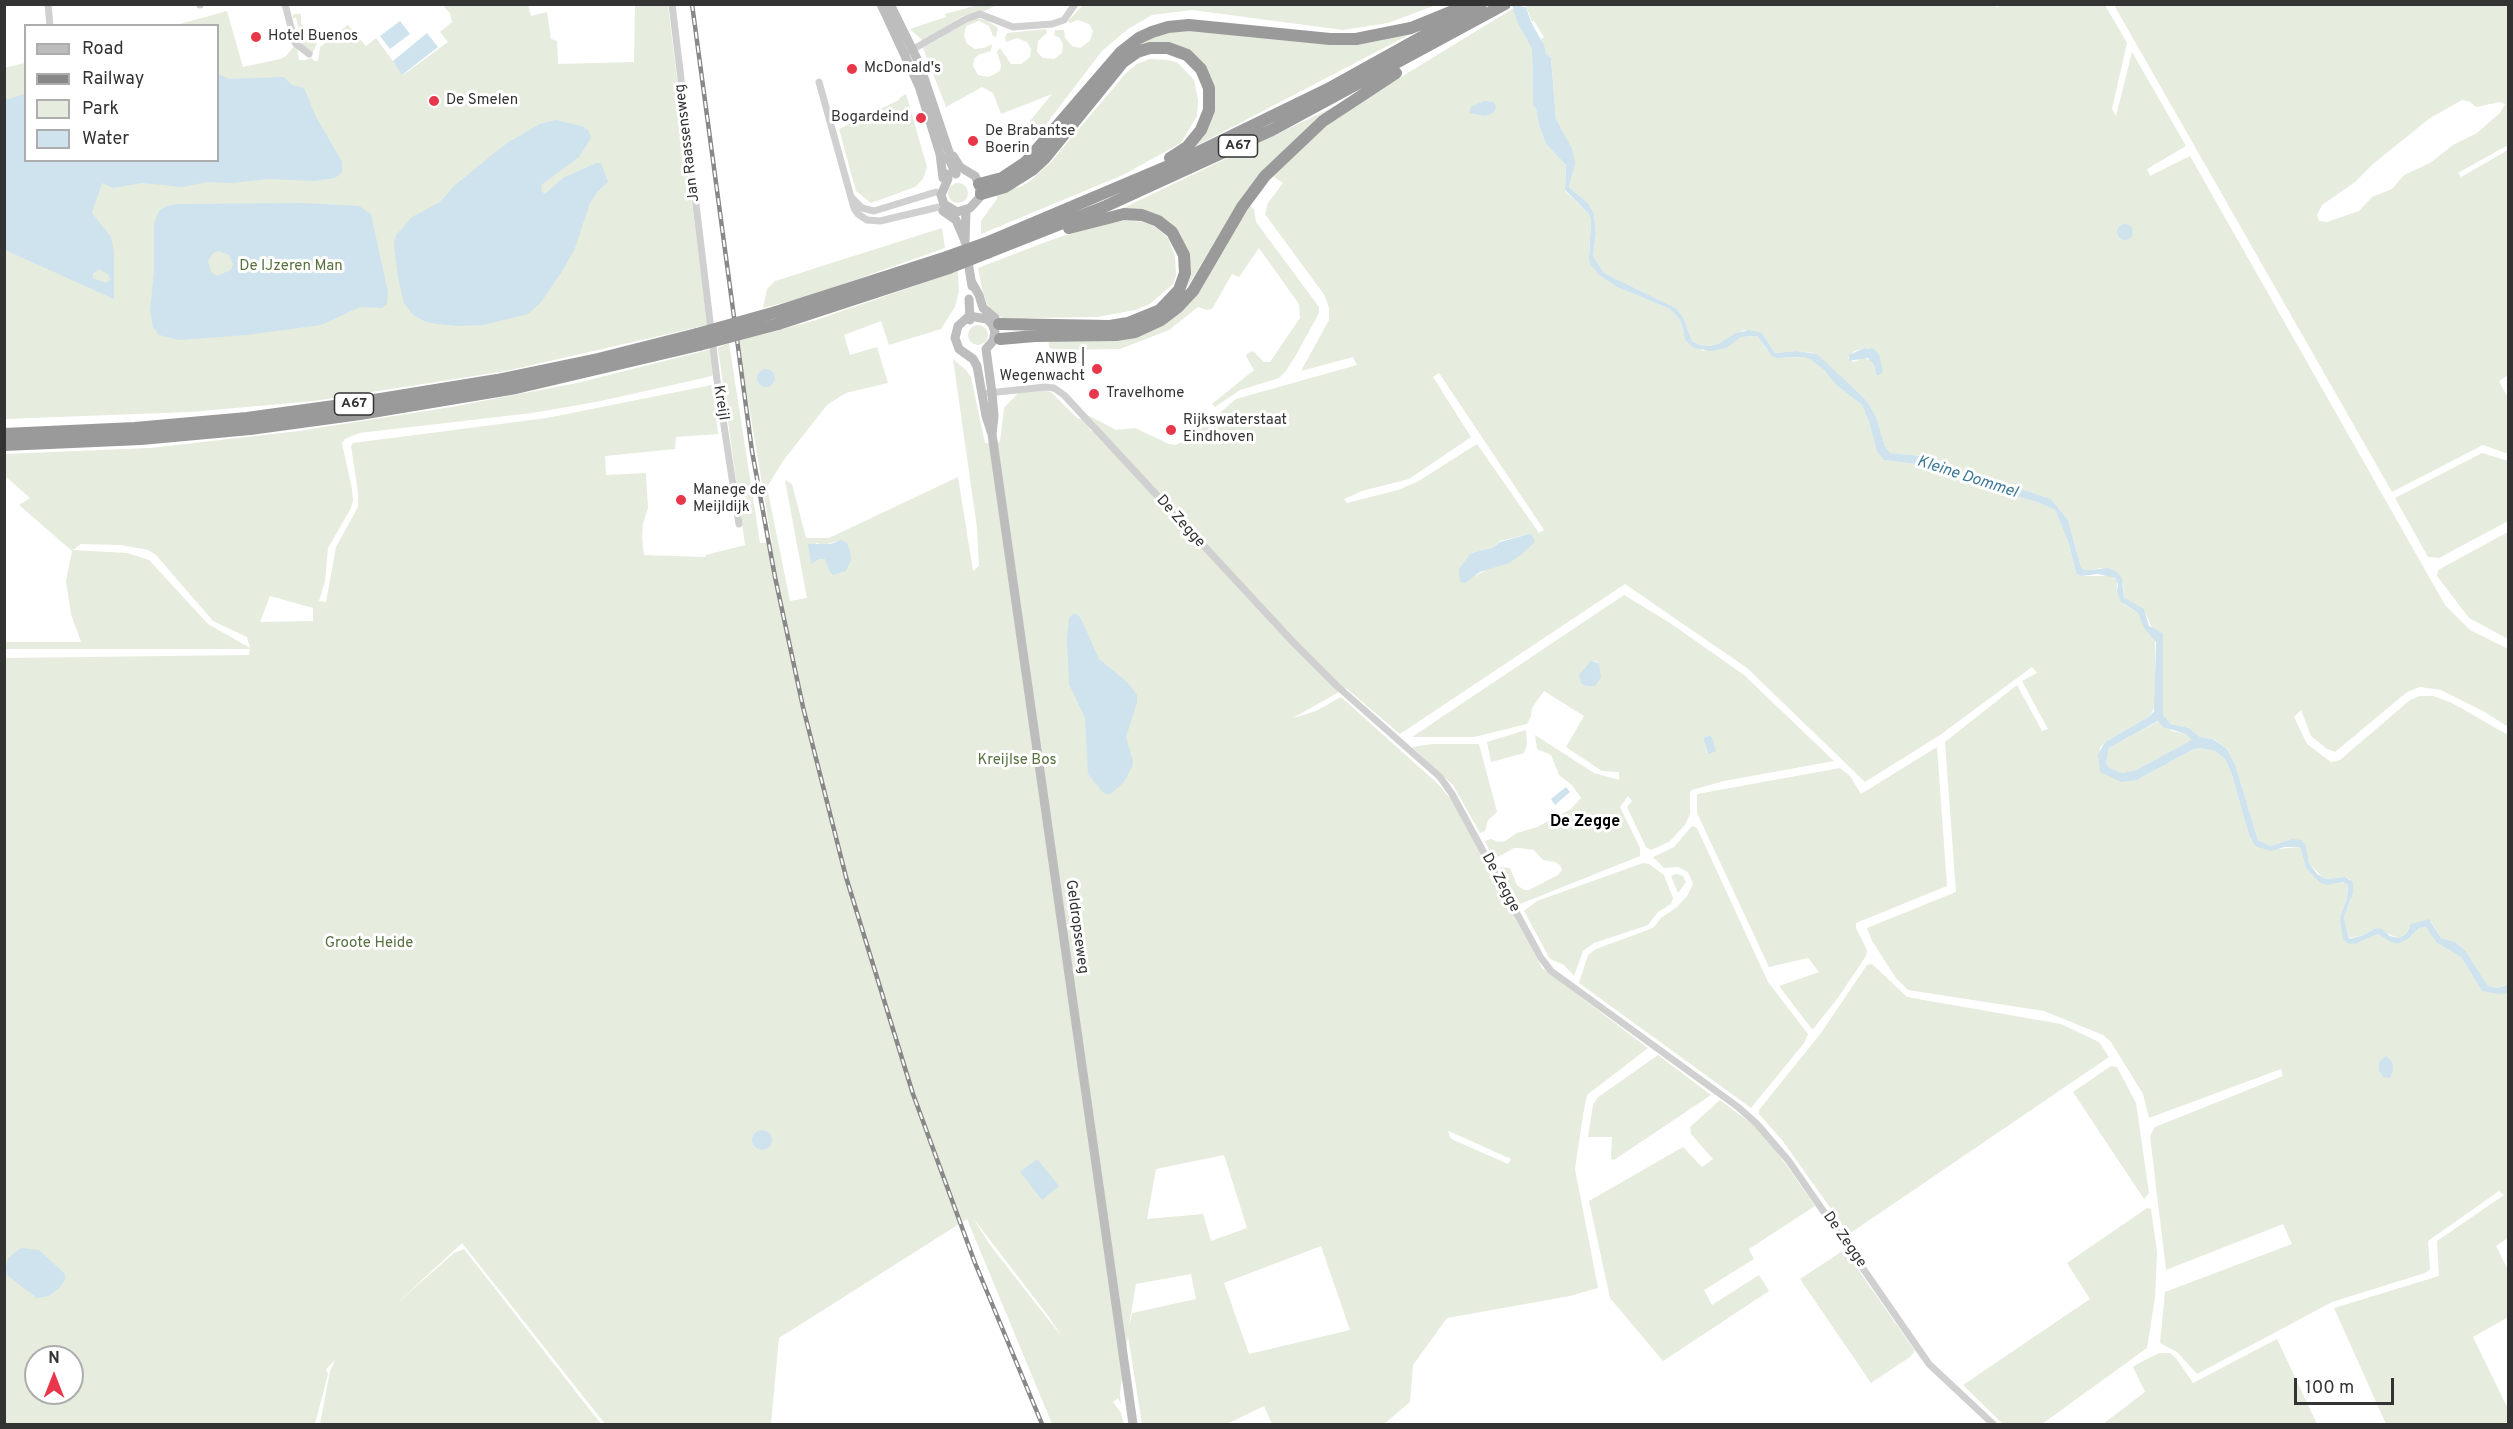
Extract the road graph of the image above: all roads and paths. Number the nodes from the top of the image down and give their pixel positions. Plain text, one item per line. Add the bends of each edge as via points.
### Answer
1 (48, 4) edge
2 (285, 4) edge
3 (672, 4) edge
4 (881, 4) edge
5 (890, 4) edge
6 (1075, 4) edge
7 (1470, 4) edge
8 (1481, 4) edge
9 (1505, 4) edge
10 (50, 24) edge
11 (1440, 40) junction
12 (909, 52) junction
13 (309, 54) dead end
14 (819, 82) dead end
15 (952, 174) junction
16 (978, 186) junction
17 (1120, 188) junction
18 (852, 198) junction
19 (939, 201) junction
20 (964, 210) junction
21 (1030, 237) junction
22 (965, 241) junction
23 (986, 248) junction
24 (971, 281) junction
25 (705, 282) joint
26 (976, 315) junction
27 (999, 330) junction
28 (698, 339) junction
29 (958, 340) junction
30 (988, 352) junction
31 (987, 393) junction
32 (4, 434) edge
33 (4, 445) edge
34 (739, 524) dead end
35 (1133, 1425) edge
36 (1993, 1425) edge

1 - 10 street
2 - 13 street via 295,43
3 - 25 street, Jan Raassensweg
4 - 12 main road
5 - 12 main road
6 - 12 street via 1064,20 1052,24 1013,27 980,14
7 - 16 highway via 1411,28 1356,39 1189,26 1152,32 1121,52 1031,158
8 - 17 highway, A67 via 1328,89
9 - 11 highway, A67
11 - 21 highway, A67 via 1272,130
11 - 27 highway, A67 via 1419,59 1323,121 1265,176 1242,207 1193,291 1161,320 1135,332 1116,335
12 - 15 main road
14 - 18 street
15 - 16 main road
15 - 19 main road
16 - 17 highway, A67 via 1015,182 1040,164 1133,54 1161,47 1181,52 1196,62 1208,82 1210,103 1204,124 1181,152
16 - 20 main road via 976,203
17 - 23 highway, A67
18 - 19 street via 862,208 874,211
18 - 19 street via 858,214 875,221 921,210
19 - 20 main road via 949,209
19 - 22 main road via 953,217
20 - 22 main road
21 - 23 highway, A67
21 - 27 highway, A67 via 1118,215 1148,216 1164,224 1176,237 1184,255 1185,273 1169,303 1136,321 1110,326 1017,326
22 - 24 main road
23 - 28 highway, A67, bridge via 777,318
24 - 26 main road
24 - 26 main road via 969,299
25 - 34 street, Kreijl
26 - 27 main road
26 - 29 main road
27 - 30 main road
28 - 32 highway, A67 via 356,404 135,428
28 - 33 highway, A67 via 516,388 360,414 141,439
29 - 30 main road via 970,351
29 - 31 main road via 959,349 977,366
30 - 31 main road
31 - 35 main road, Geldropseweg
31 - 36 street, De Zegge via 1045,387 1064,395 1293,642 1440,777 1551,970 1757,1124 1794,1169 1929,1364

